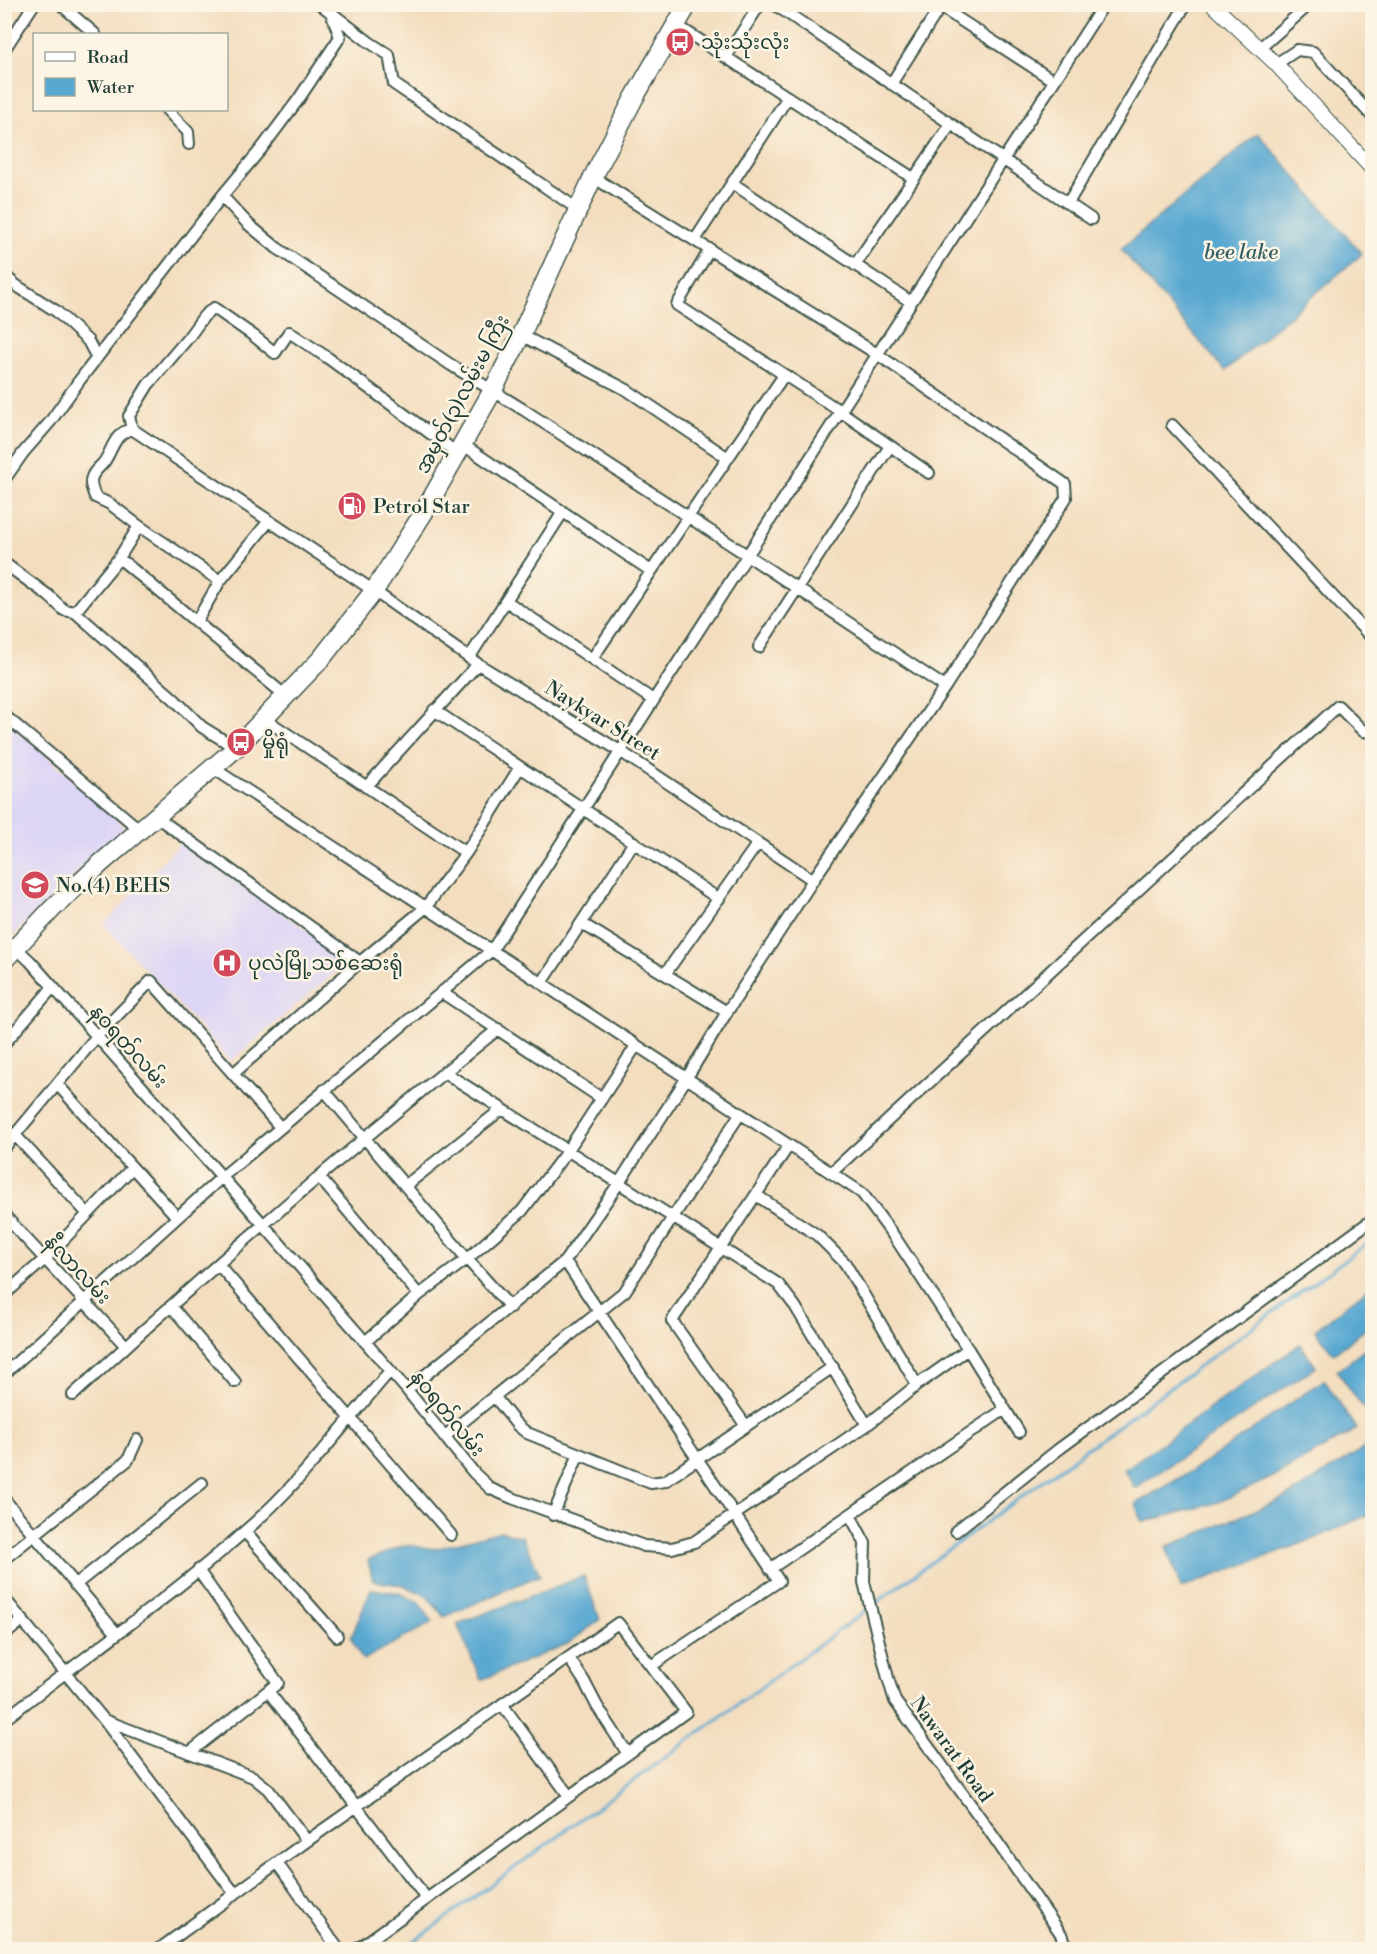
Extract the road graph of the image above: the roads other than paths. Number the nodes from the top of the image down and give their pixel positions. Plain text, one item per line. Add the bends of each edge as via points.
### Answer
1 (34, 4) edge
2 (60, 4) edge
3 (320, 4) edge
4 (688, 4) edge
5 (760, 4) edge
6 (774, 4) edge
7 (1104, 4) edge
8 (1186, 4) edge
9 (1212, 4) edge
10 (1310, 4) edge
11 (940, 5) edge
12 (333, 15) junction
13 (676, 25) junction
14 (93, 33) edge
15 (1260, 48) junction
16 (4, 50) edge
17 (726, 57) junction
18 (1276, 64) junction
19 (1054, 81) junction
20 (891, 84) junction
21 (788, 97) junction
22 (168, 111) edge
23 (1372, 116) edge
24 (951, 124) junction
25 (189, 144) dead end
26 (1004, 159) junction
27 (1372, 169) edge
28 (593, 177) junction
29 (913, 178) junction
30 (732, 183) junction
31 (222, 196) junction
32 (1068, 203) junction
33 (579, 210) junction
34 (1091, 219) dead end
35 (695, 240) junction
36 (710, 249) junction
37 (855, 265) junction
38 (4, 275) edge
39 (911, 302) junction
40 (521, 335) junction
41 (877, 354) junction
42 (97, 358) junction
43 (784, 375) junction
44 (493, 390) junction
45 (840, 411) junction
46 (1172, 425) dead end
47 (132, 429) junction
48 (890, 446) junction
49 (460, 449) junction
50 (728, 458) junction
51 (929, 473) dead end
52 (5, 478) edge
53 (563, 512) junction
54 (688, 517) junction
55 (269, 521) junction
56 (139, 526) junction
57 (747, 555) junction
58 (118, 558) junction
59 (4, 563) edge
60 (651, 572) junction
61 (220, 580) junction
62 (798, 589) junction
63 (374, 591) junction
64 (506, 601) junction
65 (75, 612) junction
66 (196, 622) junction
67 (1372, 638) edge
68 (759, 647) dead end
69 (592, 659) junction
70 (474, 661) junction
71 (945, 687) junction
72 (287, 696) junction
73 (653, 700) junction
74 (434, 710) junction
75 (4, 715) edge
76 (265, 719) junction
77 (1372, 732) edge
78 (236, 748) junction
79 (620, 751) junction
80 (520, 767) junction
81 (213, 768) junction
82 (366, 787) junction
83 (583, 809) junction
84 (155, 816) junction
85 (140, 829) junction
86 (634, 842) junction
87 (758, 843) junction
88 (466, 853) junction
89 (813, 880) junction
90 (719, 898) junction
91 (424, 908) junction
92 (581, 923) junction
93 (492, 950) junction
94 (10, 954) edge
95 (360, 962) junction
96 (665, 974) junction
97 (542, 983) junction
98 (53, 987) junction
99 (441, 992) junction
100 (727, 1012) junction
101 (498, 1029) junction
102 (98, 1036) junction
103 (4, 1044) edge
104 (636, 1046) junction
105 (444, 1072) junction
106 (234, 1073) junction
107 (686, 1079) junction
108 (57, 1084) junction
109 (324, 1090) junction
110 (601, 1098) junction
111 (502, 1109) junction
112 (740, 1114) junction
113 (280, 1127) junction
114 (15, 1135) junction
115 (364, 1138) junction
116 (789, 1145) junction
117 (4, 1148) edge
118 (568, 1150) junction
119 (132, 1168) junction
120 (832, 1172) junction
121 (222, 1177) junction
122 (319, 1177) junction
123 (619, 1183) junction
124 (405, 1186) junction
125 (756, 1195) junction
126 (88, 1214) junction
127 (4, 1215) edge
128 (177, 1217) junction
129 (672, 1218) junction
130 (1372, 1220) edge
131 (263, 1224) junction
132 (721, 1247) junction
133 (45, 1259) junction
134 (467, 1259) junction
135 (565, 1261) junction
136 (218, 1264) junction
137 (4, 1295) edge
138 (419, 1295) junction
139 (84, 1302) junction
140 (171, 1306) junction
141 (510, 1307) junction
142 (600, 1310) junction
143 (365, 1342) junction
144 (126, 1346) junction
145 (968, 1349) junction
146 (833, 1367) junction
147 (390, 1371) junction
148 (4, 1374) edge
149 (235, 1382) dead end
150 (917, 1385) junction
151 (407, 1390) junction
152 (73, 1395) dead end
153 (494, 1396) junction
154 (1005, 1409) junction
155 (350, 1417) junction
156 (867, 1425) junction
157 (746, 1426) junction
158 (1019, 1432) dead end
159 (444, 1437) junction
160 (137, 1440) dead end
161 (579, 1454) junction
162 (698, 1459) junction
163 (202, 1483) dead end
164 (4, 1498) edge
165 (554, 1515) junction
166 (735, 1515) junction
167 (850, 1515) junction
168 (956, 1531) dead end
169 (245, 1532) junction
170 (451, 1534) dead end
171 (34, 1535) junction
172 (4, 1559) edge
173 (770, 1569) junction
174 (198, 1570) junction
175 (75, 1585) junction
176 (4, 1598) edge
177 (22, 1620) junction
178 (117, 1634) junction
179 (4, 1635) edge
180 (337, 1636) dead end
181 (569, 1658) junction
182 (651, 1666) junction
183 (65, 1672) junction
184 (268, 1691) junction
185 (502, 1704) junction
186 (4, 1720) edge
187 (104, 1720) junction
188 (189, 1753) junction
189 (628, 1754) junction
190 (570, 1796) junction
191 (356, 1807) junction
192 (307, 1841) junction
193 (277, 1863) junction
194 (235, 1893) junction
195 (427, 1899) junction
196 (158, 1950) edge
197 (339, 1950) edge
198 (356, 1950) edge
199 (1067, 1950) edge

1 - 16 street
2 - 14 street
3 - 12 street
4 - 13 main road, အမှတ်(၃)လမ်းမ ကြီး
5 - 17 street
6 - 20 street
7 - 19 street
8 - 32 street
9 - 15 street
10 - 15 street
11 - 19 street
11 - 20 street
12 - 31 street via 340,37 298,100
12 - 33 street via 389,55 394,84
13 - 17 street
13 - 28 main road, အမှတ်(၃)လမ်းမ ကြီး
15 - 18 street
17 - 21 street
18 - 23 street via 1297,50 1313,52
18 - 27 street
19 - 26 street
20 - 24 street
21 - 29 street
21 - 30 street
22 - 25 street via 188,132
24 - 26 street
24 - 29 street
26 - 32 street
26 - 39 street
28 - 33 main road, အမှတ်(၃)လမ်းမ ကြီး
28 - 35 street
29 - 37 street
30 - 35 street
30 - 37 street
31 - 42 street
31 - 44 street via 277,248
32 - 34 street
33 - 40 main road, အမှတ်(၃)လမ်းမ ကြီး
35 - 36 street
36 - 41 street
36 - 43 street via 677,305
37 - 39 street
38 - 42 street via 56,311 88,342
39 - 41 street
40 - 44 main road, အမှတ်(၃)လမ်းမ ကြီး
40 - 50 street via 627,390
41 - 45 street
41 - 71 street via 1065,484 1066,498
42 - 52 street
43 - 45 street
43 - 50 street
44 - 49 main road, အမှတ်(၃)လမ်းမ ကြီး
44 - 54 street
45 - 48 street
45 - 57 street
46 - 67 street
47 - 49 street via 129,416 148,385 213,308 275,353 289,332
47 - 55 street, Naykyar Street
47 - 56 street via 115,440 91,484 95,497
48 - 51 street
48 - 62 street
49 - 53 street
49 - 63 main road, အမှတ်(၃)လမ်းမ ကြီး
50 - 54 street
53 - 60 street
53 - 64 street
54 - 57 street
54 - 60 street
55 - 61 street
55 - 63 street, Naykyar Street
56 - 58 street
56 - 61 street
57 - 62 street
57 - 73 street
58 - 65 street
58 - 66 street
59 - 65 street via 64,610
60 - 69 street
61 - 66 street
62 - 68 street
62 - 71 street
63 - 70 street, Naykyar Street
63 - 72 main road, အမှတ်(၃)လမ်းမ ကြီး
64 - 69 street
64 - 70 street
65 - 78 street via 202,727
66 - 72 street
69 - 73 street
70 - 74 street
70 - 79 street, Naykyar Street
71 - 89 street
72 - 76 main road, အမှတ်(၃)လမ်းမ ကြီး
73 - 79 street
74 - 80 street
74 - 82 street
75 - 85 street
76 - 78 main road, အမှတ်(၃)လမ်းမ ကြီး
76 - 82 street
77 - 120 street via 1363,731 1338,706
78 - 81 main road, အမှတ်(၃)လမ်းမ ကြီး
79 - 83 street
79 - 87 street, Naykyar Street
80 - 83 street
80 - 88 street
81 - 84 main road, အမှတ်(၃)လမ်းမ ကြီး
81 - 91 street
82 - 88 street
83 - 86 street
83 - 93 street
84 - 85 main road, အမှတ်(၃)လမ်းမ ကြီး
84 - 95 street
85 - 94 main road, အမှတ်(၃)လမ်းမ ကြီး via 53,908
86 - 90 street
86 - 92 street
87 - 89 street, Naykyar Street
87 - 90 street
88 - 91 street
89 - 100 street
90 - 96 street
91 - 93 street
91 - 95 street
92 - 96 street
92 - 97 street
93 - 97 street
93 - 99 street
94 - 98 street, နဝရတ်လမ်း
95 - 106 street
96 - 100 street
97 - 104 street
98 - 102 street, နဝရတ်လမ်း
98 - 103 street
99 - 101 street
99 - 109 street
100 - 107 street
101 - 105 street
101 - 110 street
102 - 106 street via 152,981
102 - 108 street
102 - 121 street, နဝရတ်လမ်း
104 - 107 street
104 - 110 street
105 - 111 street
105 - 115 street
106 - 113 street
107 - 112 street
107 - 123 street
108 - 114 street
108 - 119 street
109 - 113 street
109 - 115 street
110 - 118 street
111 - 118 street
111 - 124 street
112 - 116 street
112 - 129 street
113 - 121 street
114 - 117 street
114 - 126 street
115 - 122 street
115 - 124 street
116 - 120 street
116 - 125 street
118 - 123 street
118 - 134 street via 522,1211
119 - 126 street
119 - 128 street
120 - 145 street via 862,1193 878,1212
121 - 128 street
121 - 131 street, နဝရတ်လမ်း
122 - 131 street
122 - 138 street
123 - 129 street
123 - 135 street
124 - 134 street
125 - 132 street
125 - 150 street via 817,1235 845,1263
126 - 133 street
127 - 133 street, နီလာလမ်း
128 - 139 street
129 - 132 street
129 - 142 street via 625,1291
130 - 168 street via 1059,1449
131 - 136 street
131 - 143 street, နဝရတ်လမ်း
132 - 146 street via 778,1284
132 - 157 street via 672,1321
133 - 137 street
133 - 139 street, နီလာလမ်း
134 - 138 street
134 - 141 street
135 - 141 street
135 - 142 street
136 - 140 street
136 - 155 street
138 - 143 street
139 - 144 street, နီလာလမ်း
139 - 148 street
140 - 144 street
140 - 149 street
141 - 151 street
142 - 153 street
142 - 162 street
143 - 147 street, နဝရတ်လမ်း
144 - 152 street
145 - 150 street, နဝရတ်လမ်း
145 - 154 street
146 - 156 street
146 - 157 street
147 - 151 street, နဝရတ်လမ်း
147 - 155 street
150 - 156 street, နဝရတ်လမ်း
151 - 159 street, နဝရတ်လမ်း
153 - 159 street
153 - 161 street via 527,1433
154 - 158 street
154 - 167 street
155 - 169 street via 303,1473
155 - 170 street
156 - 166 street, နဝရတ်လမ်း
157 - 162 street
159 - 165 street, နဝရတ်လမ်း via 491,1489
160 - 171 street via 128,1460
161 - 162 street via 651,1483 665,1481
161 - 165 street
162 - 166 street
163 - 175 street
164 - 171 street
165 - 166 street, နဝရတ်လမ်း via 644,1546 672,1548 693,1542
166 - 173 street
167 - 173 street
167 - 199 street, Nawarat Road via 865,1543 864,1582 895,1701 1055,1925
169 - 174 street
169 - 180 street
171 - 172 street
171 - 175 street
173 - 182 street via 779,1581
174 - 178 street
174 - 184 street via 278,1683
175 - 178 street
176 - 177 street
177 - 179 street
177 - 183 street
178 - 183 street
181 - 182 street via 618,1623
181 - 185 street
181 - 189 street
182 - 189 street via 686,1712
183 - 186 street
183 - 187 street
184 - 188 street
184 - 191 street
185 - 190 street
185 - 191 street
187 - 188 street
187 - 194 street
188 - 192 street via 253,1777 268,1789
189 - 190 street
190 - 195 street
191 - 192 street
191 - 195 street
192 - 193 street
193 - 194 street
193 - 197 street
194 - 196 street
195 - 198 street

